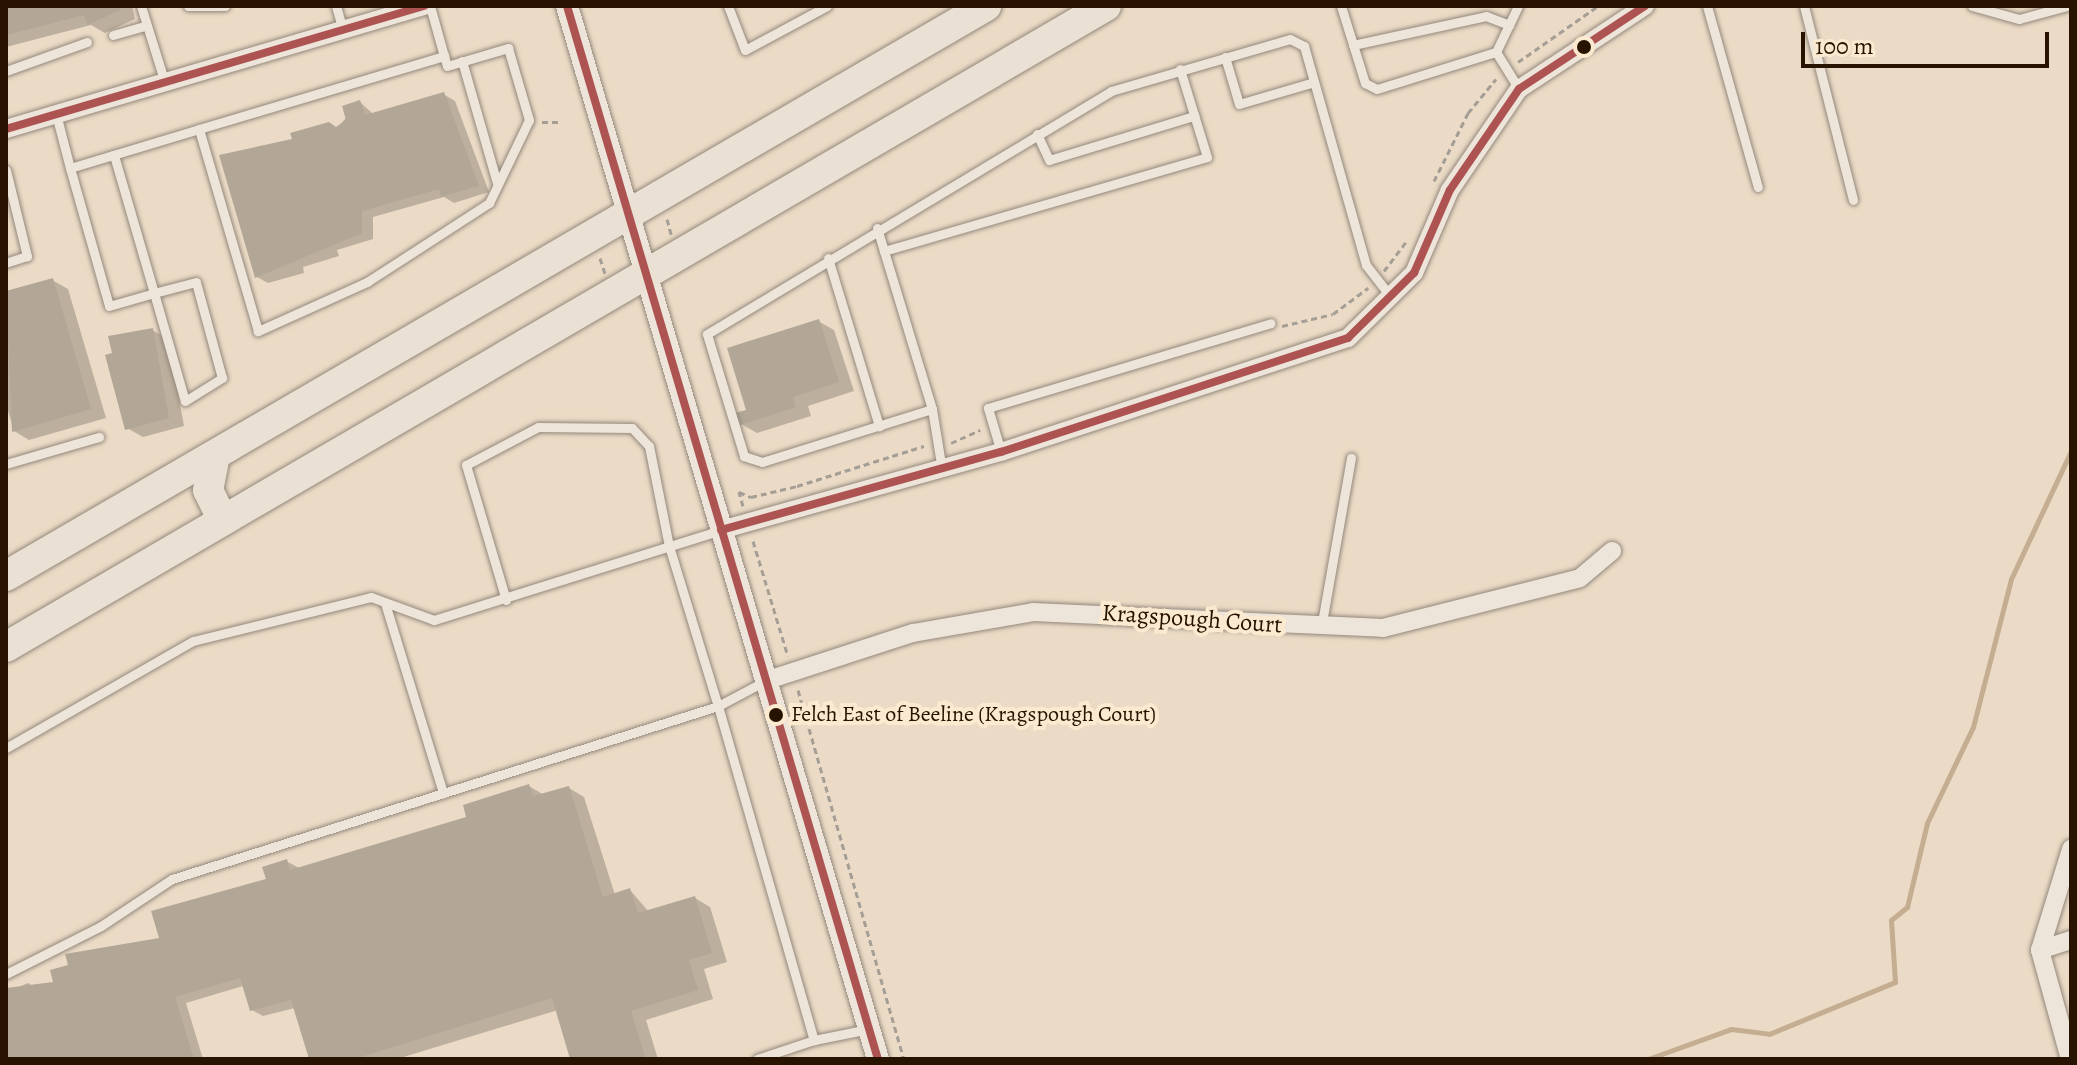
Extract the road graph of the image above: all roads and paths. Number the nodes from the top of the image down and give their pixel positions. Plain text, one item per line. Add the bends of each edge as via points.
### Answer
1 (141, 6) edge
2 (188, 6) edge
3 (225, 6) edge
4 (336, 6) edge
5 (427, 6) edge
6 (567, 6) edge
7 (728, 6) edge
8 (827, 6) edge
9 (986, 6) edge
10 (1106, 6) edge
11 (1341, 6) edge
12 (1518, 6) edge
13 (1598, 6) edge
14 (1645, 6) edge
15 (1707, 6) edge
16 (1804, 6) edge
17 (1972, 6) edge
18 (2067, 6) edge
19 (392, 10) edge
20 (1071, 18) edge
21 (147, 25) junction
22 (1509, 25) junction
23 (343, 30) junction
24 (113, 35) dead end
25 (87, 42) dead end
26 (1353, 45) junction
27 (1496, 52) junction
28 (444, 56) junction
29 (1225, 57) junction
30 (462, 61) junction
31 (1180, 69) junction
32 (1509, 70) junction
33 (6, 71) edge
34 (1314, 82) junction
35 (165, 83) junction
36 (1519, 89) junction
37 (56, 114) junction
38 (1194, 116) junction
39 (542, 122) dead end
40 (562, 122) dead end
41 (6, 129) edge
42 (199, 129) junction
43 (1037, 134) junction
44 (114, 155) junction
45 (70, 168) junction
46 (6, 170) edge
47 (497, 183) junction
48 (1758, 187) dead end
49 (1429, 192) dead end
50 (1853, 200) dead end
51 (628, 216) junction
52 (667, 219) dead end
53 (877, 228) junction
54 (1415, 229) dead end
55 (672, 237) dead end
56 (884, 251) junction
57 (600, 258) dead end
58 (828, 258) junction
59 (6, 263) edge
60 (607, 276) dead end
61 (646, 277) junction
62 (1377, 279) junction
63 (154, 293) junction
64 (1390, 296) junction
65 (1270, 327) joint
66 (932, 409) junction
67 (993, 424) junction
68 (879, 426) junction
69 (99, 437) dead end
70 (935, 445) junction
71 (1001, 452) junction
72 (215, 455) junction
73 (1351, 458) dead end
74 (6, 464) edge
75 (941, 464) junction
76 (223, 521) junction
77 (747, 522) junction
78 (721, 530) junction
79 (669, 546) junction
80 (1612, 551) dead end
81 (6, 576) edge
82 (506, 600) junction
83 (385, 603) junction
84 (1321, 628) junction
85 (6, 647) edge
86 (792, 672) junction
87 (765, 681) junction
88 (718, 706) junction
89 (6, 748) edge
90 (443, 793) junction
91 (2071, 849) edge
92 (2071, 940) edge
93 (2040, 950) junction
94 (6, 974) edge
95 (869, 1029) junction
96 (814, 1040) junction
97 (757, 1059) edge
98 (878, 1059) edge
99 (904, 1059) edge
100 (2070, 1059) edge

1 - 21 lane
2 - 3 lane
4 - 23 lane
5 - 19 street
5 - 28 lane
6 - 51 street
7 - 8 lane via 745,50
9 - 51 highway
10 - 20 highway
11 - 26 lane
12 - 22 lane
13 - 32 path
14 - 36 street
15 - 48 lane
16 - 50 lane
17 - 18 lane via 2019,19
19 - 23 street
20 - 61 highway
21 - 24 lane
21 - 35 lane
22 - 26 lane via 1486,16
22 - 27 lane
23 - 35 street
25 - 33 lane
26 - 27 lane via 1365,83 1377,89
27 - 32 lane
28 - 30 lane via 447,66
28 - 42 lane
29 - 31 lane
29 - 34 lane via 1290,39 1304,46
29 - 34 lane via 1239,104
30 - 47 lane
30 - 47 lane via 508,48 529,120
31 - 38 lane
31 - 43 lane via 1111,91
32 - 36 lane
32 - 49 path via 1468,113
34 - 62 lane via 1366,265
35 - 37 street
36 - 64 street via 1450,190 1414,273
37 - 41 street
37 - 45 lane
38 - 43 lane via 1049,160
38 - 56 lane via 1207,157
39 - 40 path
42 - 44 lane
42 - 47 lane via 258,331 367,282 460,226 489,203
43 - 53 lane
44 - 45 lane
44 - 63 lane
45 - 63 lane via 109,306
46 - 59 lane via 27,256
51 - 61 street
51 - 72 highway
52 - 55 path
53 - 56 lane
53 - 58 lane
54 - 62 path
56 - 66 lane
57 - 60 path
58 - 68 lane
58 - 68 lane via 707,334 744,456 762,462
61 - 76 highway
61 - 78 street
62 - 64 lane
62 - 65 path via 1333,314
63 - 63 lane via 158,307 185,401 222,378 196,282
64 - 71 street via 1348,338
65 - 67 lane via 988,408
66 - 68 lane
66 - 70 lane
67 - 70 path
67 - 71 lane
69 - 74 lane
70 - 75 lane
70 - 77 path via 797,486 751,497 739,492
71 - 75 street
72 - 76 highway via 208,490
72 - 81 highway
73 - 84 lane
75 - 77 street
76 - 85 highway
77 - 78 street
77 - 86 path
78 - 79 lane
78 - 87 street
79 - 82 lane
79 - 82 lane via 641,435 632,428 524,431 466,465
79 - 88 lane
80 - 84 street, Kragspough Court via 1580,578 1510,600 1383,628
82 - 83 lane via 434,620
83 - 89 lane via 371,597 193,641
83 - 90 lane
84 - 86 street, Kragspough Court via 1033,612 913,633
86 - 87 street, Kragspough Court
86 - 99 path
87 - 88 lane
87 - 95 street
88 - 90 lane
88 - 96 lane
90 - 94 lane via 172,879 101,926
91 - 93 street
92 - 93 street
93 - 100 street
95 - 96 lane
95 - 98 street
96 - 97 lane

